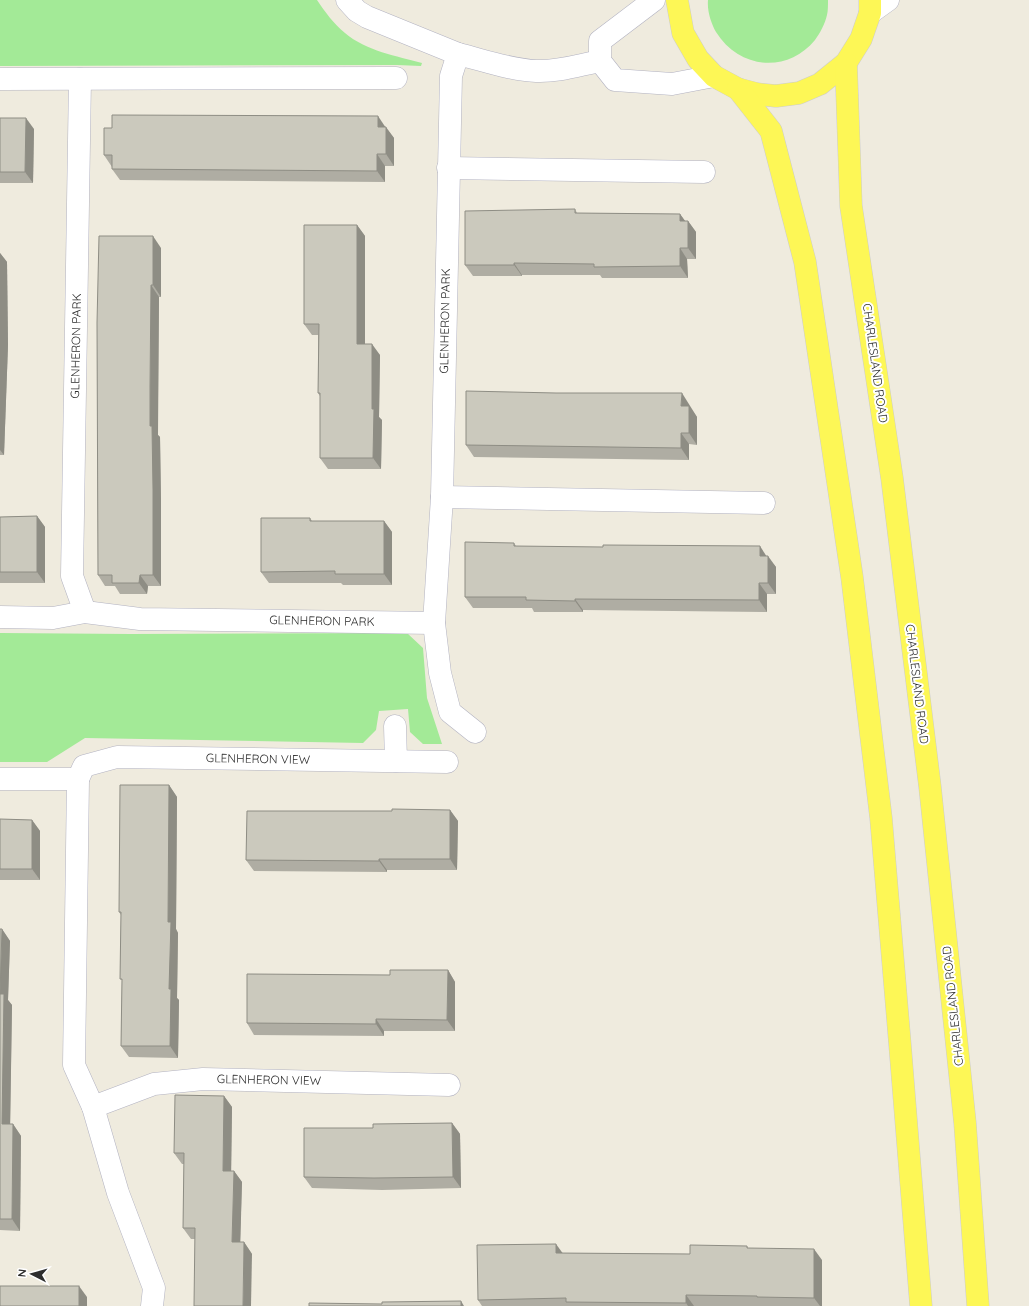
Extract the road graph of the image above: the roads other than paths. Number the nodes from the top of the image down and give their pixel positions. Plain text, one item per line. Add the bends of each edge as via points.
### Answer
1 (347, 0) edge
2 (654, 0) edge
3 (677, 0) edge
4 (888, 0) edge
5 (870, 6) edge
6 (458, 54) junction
7 (600, 61) junction
8 (846, 63) junction
9 (714, 76) junction
10 (396, 78) dead end
11 (0, 79) edge
12 (80, 79) junction
13 (738, 89) junction
14 (448, 168) junction
15 (704, 172) dead end
16 (442, 497) junction
17 (764, 502) dead end
18 (85, 612) junction
19 (0, 617) edge
20 (434, 623) junction
21 (395, 726) dead end
22 (475, 732) dead end
23 (396, 761) junction
24 (447, 762) dead end
25 (0, 779) edge
26 (78, 779) junction
27 (449, 1085) dead end
28 (93, 1107) junction
29 (152, 1306) edge
30 (920, 1306) edge
31 (978, 1306) edge

1 - 6 street via 367,17
2 - 7 street via 600,41
3 - 9 main road via 683,33 698,59
4 - 5 street
5 - 8 main road via 861,39
6 - 7 street via 538,71 564,69
6 - 14 street, GLENHERON PARK via 451,76
7 - 9 street via 615,80 672,84
8 - 13 main road via 820,84 799,93 776,96
8 - 31 main road, CHARLESLAND ROAD via 851,206 892,478 930,787 965,1123
9 - 13 main road
10 - 12 street
11 - 12 street
12 - 18 street, GLENHERON PARK via 72,576
13 - 30 main road via 771,131 806,270 852,577 881,818
14 - 15 street
14 - 16 street, GLENHERON PARK
16 - 17 street
16 - 20 street, GLENHERON PARK
18 - 19 street, GLENHERON PARK via 53,618
18 - 20 street, GLENHERON PARK via 140,619
20 - 22 street via 440,673 450,712
21 - 23 street
23 - 24 street, GLENHERON VIEW
23 - 26 street, GLENHERON VIEW via 117,757 84,766
25 - 26 street
26 - 28 street via 74,1065
27 - 28 street, GLENHERON VIEW via 203,1079 154,1084
28 - 29 street via 118,1193 154,1288

